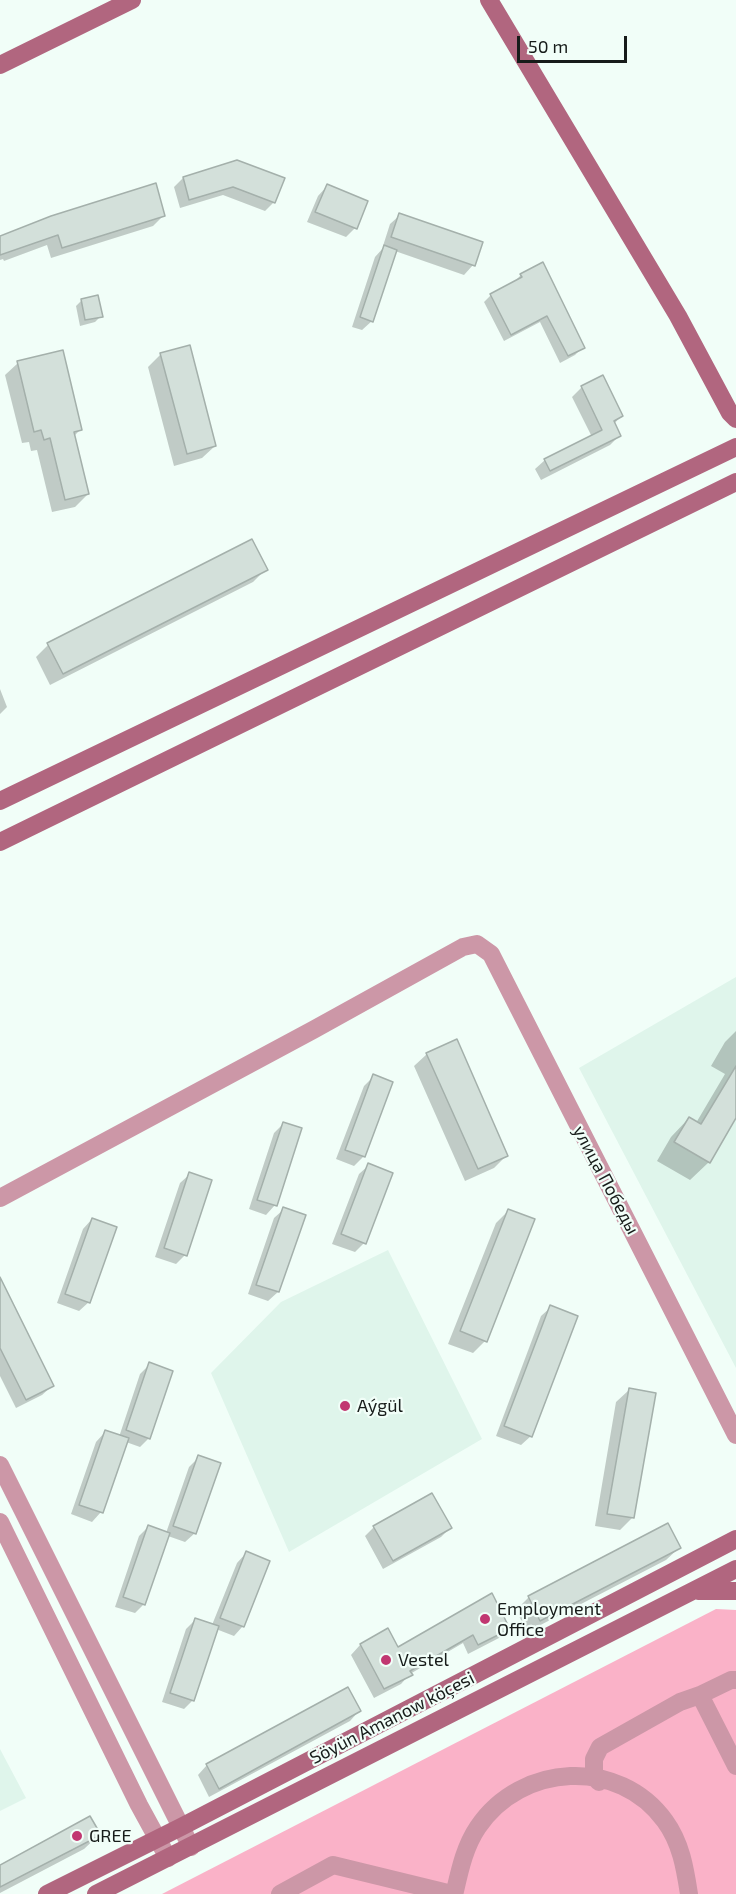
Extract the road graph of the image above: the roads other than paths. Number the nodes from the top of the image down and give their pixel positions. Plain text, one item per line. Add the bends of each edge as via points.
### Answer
1 (132, 0) edge
2 (489, 0) edge
3 (0, 65) edge
4 (736, 419) edge
5 (736, 447) edge
6 (736, 482) edge
7 (0, 801) edge
8 (0, 842) edge
9 (0, 1198) edge
10 (736, 1435) edge
11 (0, 1465) edge
12 (0, 1522) edge
13 (736, 1539) edge
14 (736, 1569) edge
15 (693, 1591) junction
16 (736, 1591) edge
17 (736, 1680) edge
18 (700, 1695) junction
19 (736, 1766) edge
20 (596, 1780) junction
21 (181, 1827) junction
22 (158, 1839) junction
23 (191, 1846) junction
24 (168, 1858) junction
25 (430, 1892) edge
26 (454, 1893) edge
27 (47, 1894) edge
28 (96, 1894) edge
29 (280, 1894) edge
30 (689, 1894) edge

1 - 3 street
2 - 4 street
5 - 7 street
6 - 8 street
9 - 10 street, улица Победы via 463,947 477,944 491,954
11 - 21 street
12 - 22 street
13 - 21 street, Söyün Amanow köçesi
14 - 15 street, Söyün Amanow köçesi
15 - 16 street
15 - 23 street, Söyün Amanow köçesi
17 - 18 street
18 - 19 street
18 - 20 street via 680,1702 600,1747 594,1759
20 - 26 street via 576,1775 550,1778 523,1787 498,1804 478,1827 467,1849
20 - 30 street via 620,1785 665,1821 683,1857
21 - 22 street, Söyün Amanow köçesi
21 - 23 street
22 - 24 street
22 - 27 street, Söyün Amanow köçesi
23 - 24 street, Söyün Amanow köçesi
24 - 28 street, Söyün Amanow köçesi
25 - 26 street
25 - 29 street via 333,1865

